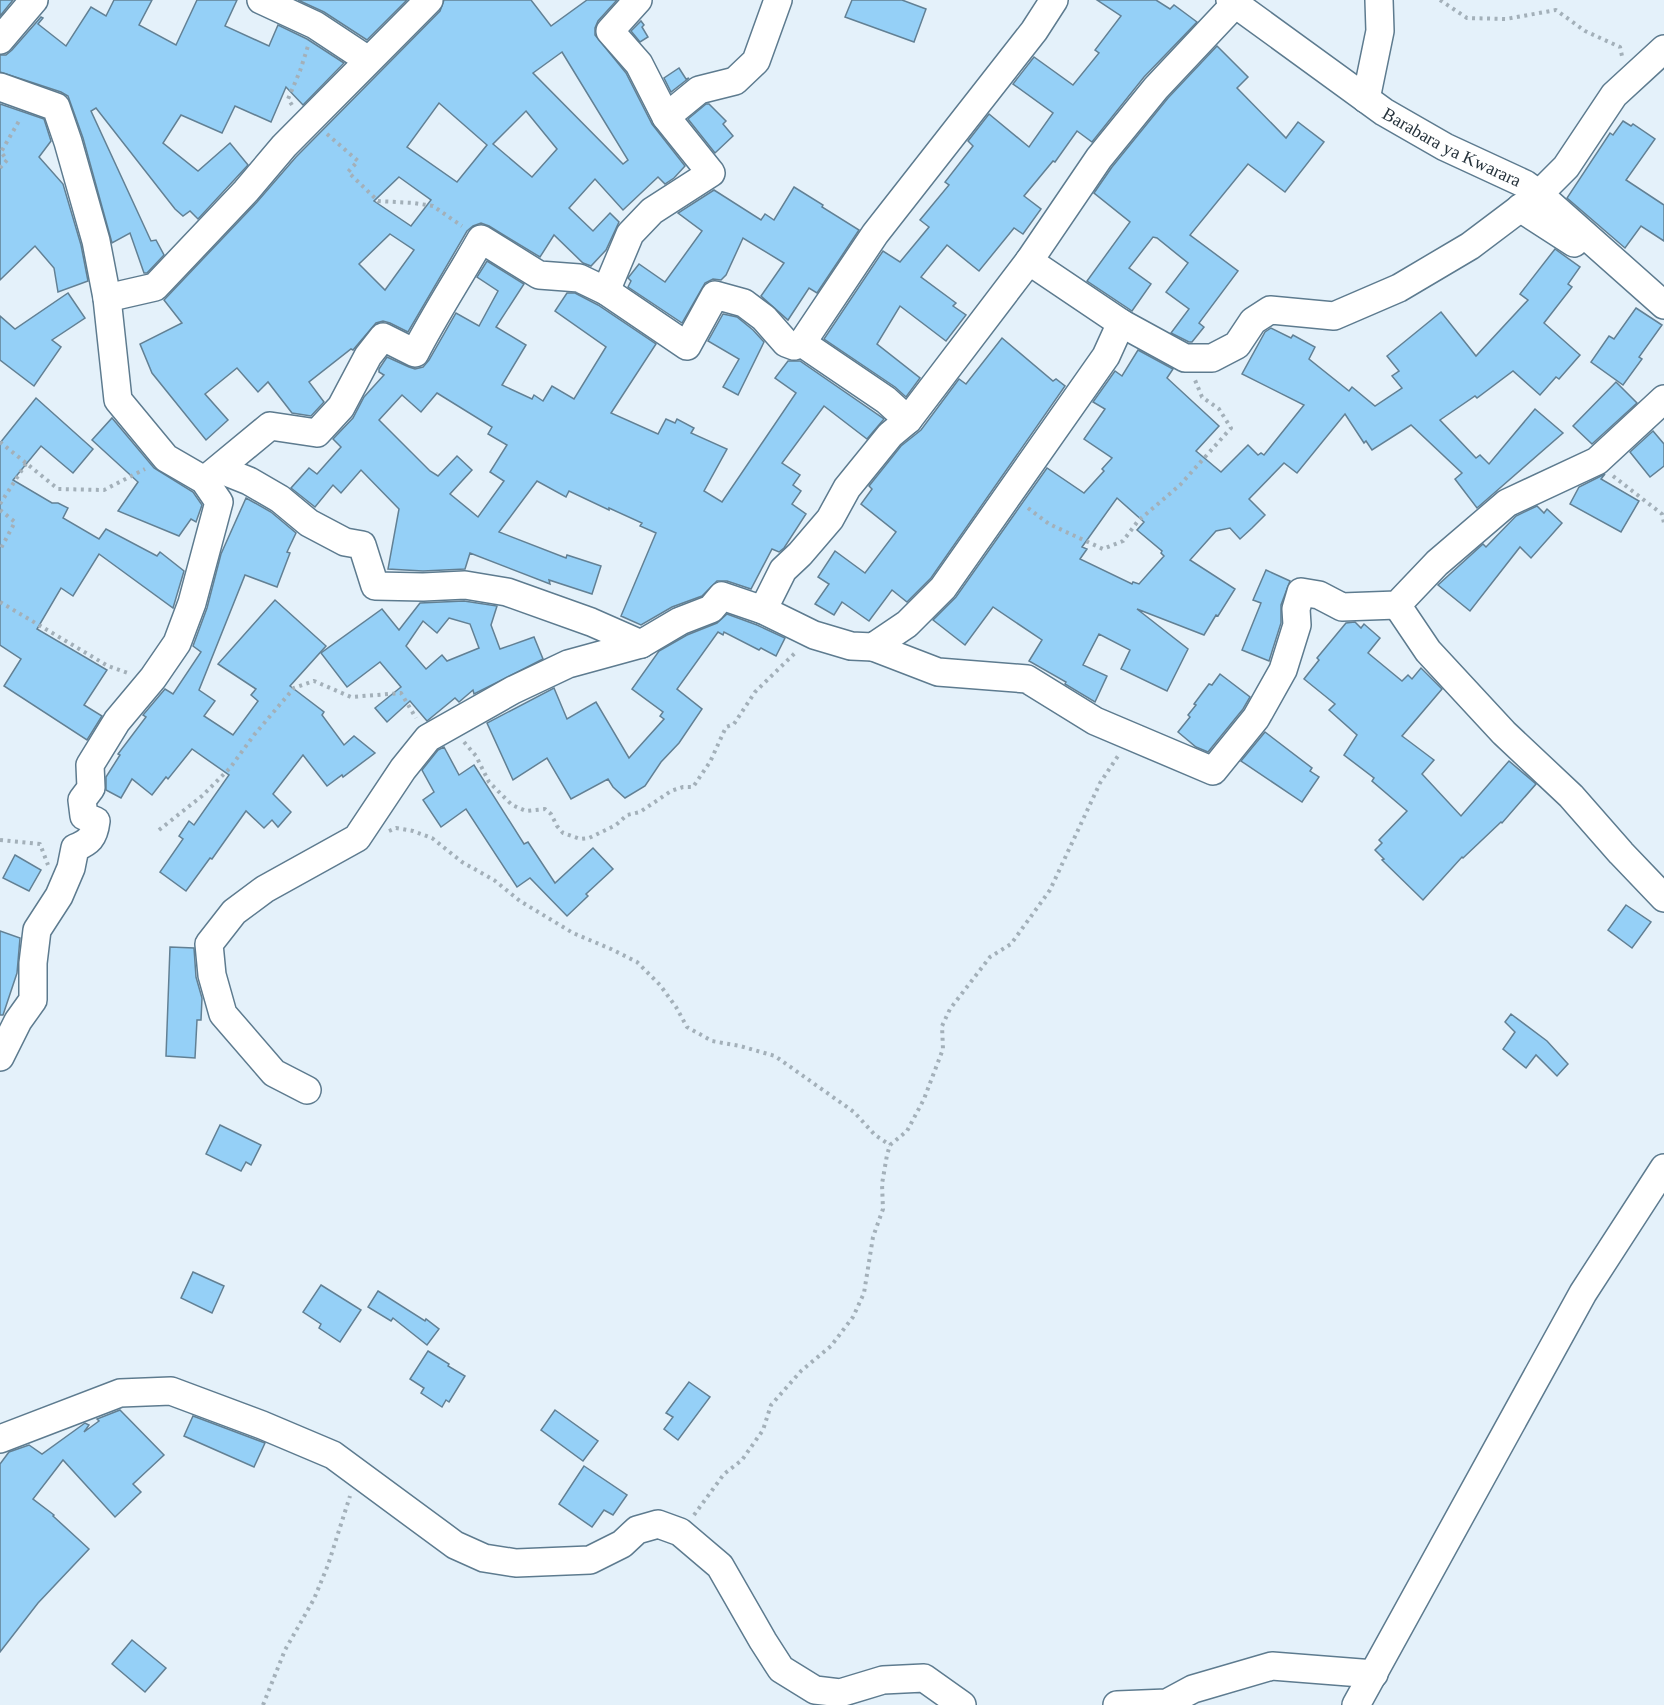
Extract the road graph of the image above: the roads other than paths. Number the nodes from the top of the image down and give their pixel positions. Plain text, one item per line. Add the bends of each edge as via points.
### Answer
1 (34, 0) edge
2 (261, 0) edge
3 (429, 0) edge
4 (638, 0) edge
5 (778, 0) edge
6 (1054, 0) edge
7 (1379, 0) edge
8 (1232, 2) edge
9 (0, 40) edge
10 (1664, 49) edge
11 (368, 60) junction
12 (6, 89) edge
13 (1366, 99) junction
14 (666, 117) junction
15 (1529, 201) junction
16 (1029, 261) junction
17 (606, 291) junction
18 (108, 298) junction
19 (1664, 307) edge
20 (1121, 322) junction
21 (802, 344) junction
22 (1664, 399) edge
23 (908, 420) junction
24 (211, 474) junction
25 (1397, 605) junction
26 (763, 610) junction
27 (641, 644) junction
28 (873, 647) junction
29 (1664, 897) edge
30 (9, 1018) edge
31 (0, 1057) edge
32 (307, 1090) dead end
33 (1664, 1168) edge
34 (0, 1439) edge
35 (1374, 1674) junction
36 (962, 1705) edge
37 (1117, 1705) edge
38 (1356, 1705) edge

1 - 9 street
2 - 11 street via 315,25
3 - 11 street
4 - 14 street via 610,31 639,64
5 - 14 street via 756,61 735,81 699,90
6 - 21 street via 875,234
7 - 13 street via 1380,31
8 - 13 street, Barabara ya Kwarara
8 - 16 street via 1099,158
10 - 15 street via 1614,95 1566,167
11 - 18 street via 155,287
12 - 18 street via 56,107 96,241
13 - 15 street, Barabara ya Kwarara via 1445,147 1525,184
14 - 17 street via 711,173 652,211 630,234
15 - 19 street, Barabara ya Kwarara
15 - 20 street via 1470,246 1399,288 1334,316 1270,310 1254,321 1236,345 1212,358 1185,358
16 - 20 street
16 - 23 street
17 - 21 street via 687,346 715,295 744,303 786,343
17 - 24 street via 579,278 539,275 481,239 435,313 416,353 383,336 341,407 317,433 270,426
18 - 24 street via 118,400 166,458
20 - 28 street via 1106,356 944,588 907,624
21 - 23 street via 886,400
22 - 25 street via 1598,461 1507,503 1437,563
23 - 26 street via 890,435 847,488 823,528 783,570
24 - 27 street via 249,482 309,523 345,542 362,544 375,586 465,585 507,592
24 - 30 street via 219,502 192,603 177,643 117,721 90,765 91,788 82,800 84,816 96,821 95,834 89,842 75,848 59,896 37,930 33,1000
25 - 28 street via 1342,607 1319,595 1301,592 1297,625 1282,670 1256,717 1214,771 1095,721 1027,679 938,672
25 - 29 street via 1428,651
26 - 27 street via 722,596 711,609 680,621
26 - 28 street via 809,633 851,646
27 - 32 street via 568,664 428,738 357,838 265,889 234,912 209,944 212,975 223,1014 274,1074
30 - 31 street
33 - 35 street via 1583,1293
34 - 36 street via 120,1393 171,1391 333,1455 455,1545 484,1558 516,1563 590,1560 622,1544 637,1530 658,1524 680,1532 720,1566 782,1669 815,1690 840,1693 884,1680 924,1678
35 - 37 street via 1272,1666 1192,1689 1167,1703
35 - 38 street

